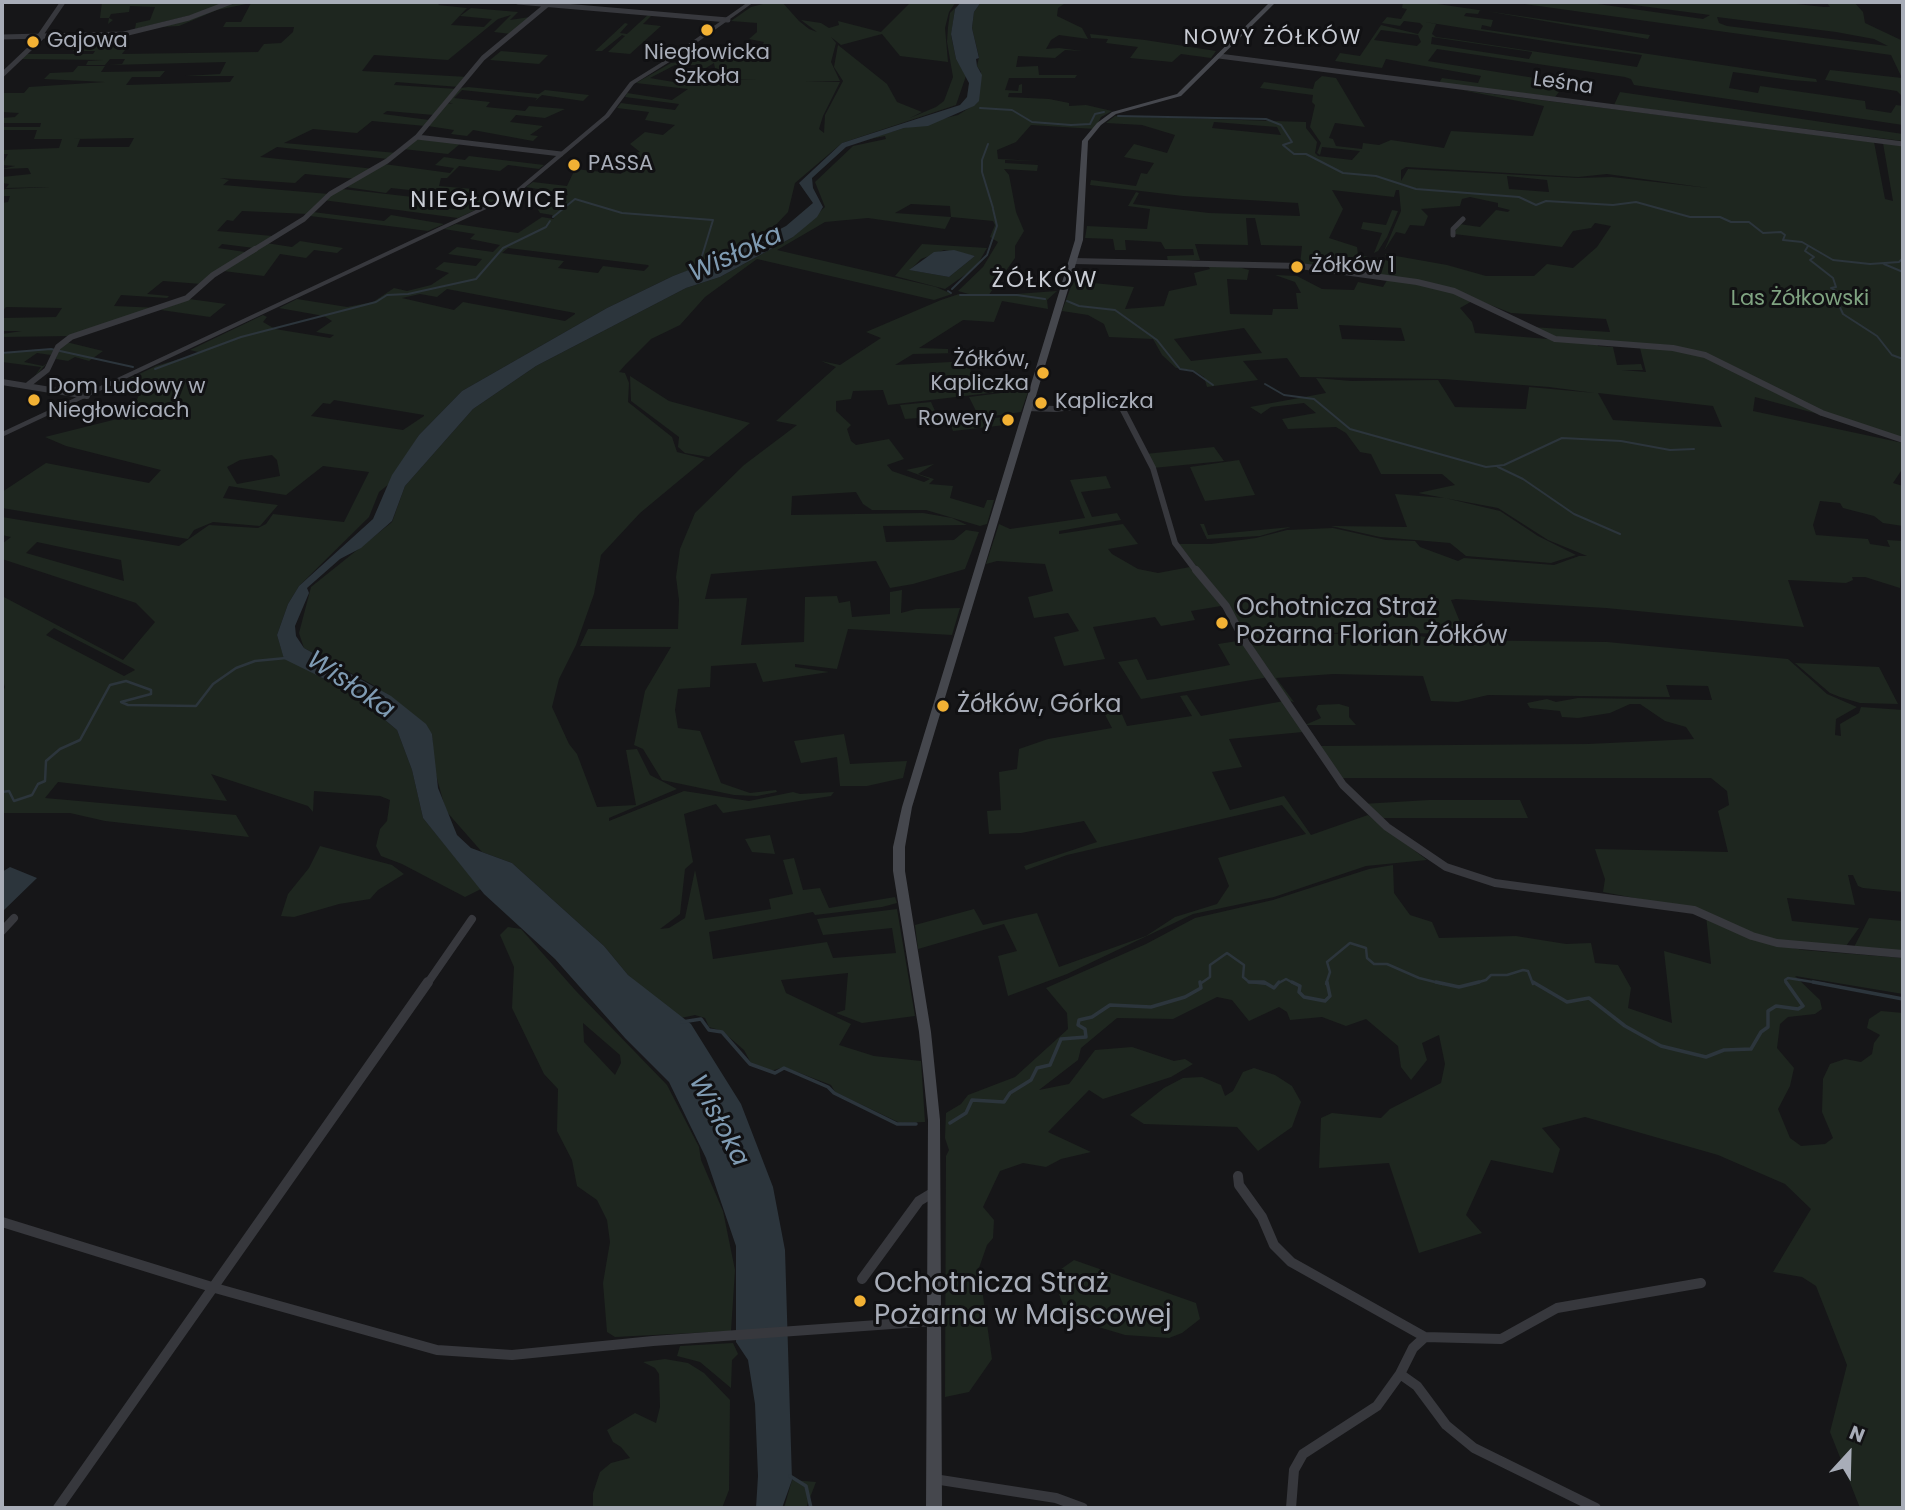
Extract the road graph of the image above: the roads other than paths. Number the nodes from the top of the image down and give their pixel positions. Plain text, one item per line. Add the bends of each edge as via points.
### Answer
1 (63, 2) edge
2 (231, 2) edge
3 (518, 2) edge
4 (751, 2) edge
5 (1273, 2) edge
6 (548, 4) junction
7 (728, 20) junction
8 (2, 37) edge
9 (40, 37) junction
10 (1219, 56) junction
11 (2, 75) edge
12 (416, 137) junction
13 (1903, 144) edge
14 (561, 154) junction
15 (1463, 219) dead end
16 (1453, 235) dead end
17 (1073, 261) junction
18 (2, 382) edge
19 (29, 384) junction
20 (87, 396) junction
21 (1027, 408) junction
22 (2, 435) edge
23 (1903, 440) edge
24 (14, 918) dead end
25 (472, 919) dead end
26 (2, 931) edge
27 (1903, 954) edge
28 (1238, 1175) dead end
29 (934, 1192) junction
30 (2, 1222) edge
31 (862, 1279) dead end
32 (1701, 1283) dead end
33 (215, 1288) junction
34 (934, 1321) junction
35 (1425, 1337) junction
36 (1400, 1374) junction
37 (934, 1479) junction
38 (58, 1508) edge
39 (934, 1508) edge
40 (1083, 1508) edge
41 (1291, 1508) edge
42 (1596, 1508) edge

1 - 9 street
2 - 9 street via 126,34
3 - 6 street
4 - 7 street
5 - 10 main road
6 - 7 street
6 - 12 street via 480,61
7 - 14 street via 632,82 607,116
8 - 9 street
9 - 11 street
10 - 13 street, Leśna
10 - 17 main road via 1179,95 1110,115 1085,141 1082,223
12 - 14 street
12 - 19 street via 377,169 321,201 301,221 213,275 187,298 82,332 57,350 47,370
14 - 20 street via 528,184 497,203
15 - 16 street
17 - 21 main road
17 - 23 street via 1300,266 1417,282 1454,291 1555,339 1673,348 1705,355 1822,413
18 - 19 street
19 - 20 street
20 - 22 street
21 - 27 street via 1104,402 1122,408 1153,468 1175,543 1226,606 1244,640 1343,785 1425,855 1495,883 1694,910 1777,943
21 - 29 main road via 921,754 899,847 906,933 925,1032 934,1120
24 - 26 street
25 - 33 street
28 - 35 street via 1239,1185 1262,1217 1274,1245 1291,1262
29 - 31 street via 919,1201
29 - 34 main road
30 - 33 street
32 - 35 street via 1557,1308 1500,1339
33 - 34 street via 437,1350 512,1355
33 - 38 street
34 - 37 main road
35 - 36 street via 1413,1348
36 - 41 street via 1370,1412 1303,1454 1294,1471
36 - 42 street via 1417,1386 1446,1425 1474,1448
37 - 39 main road
37 - 40 street via 1056,1498

